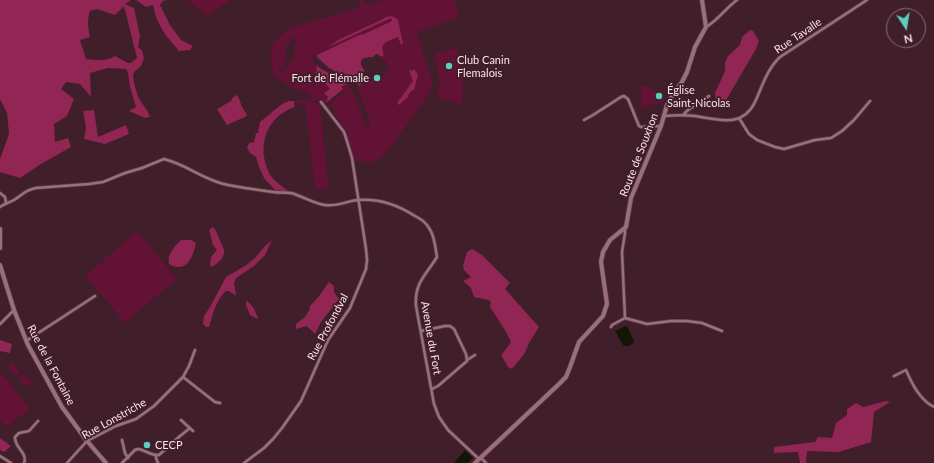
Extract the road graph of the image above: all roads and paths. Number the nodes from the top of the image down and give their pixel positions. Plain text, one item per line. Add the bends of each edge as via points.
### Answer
1 (702, 0) edge
2 (737, 0) edge
3 (867, 0) edge
4 (706, 27) junction
5 (709, 96) dead end
6 (870, 101) dead end
7 (321, 102) dead end
8 (684, 115) junction
9 (664, 116) junction
10 (739, 118) junction
11 (584, 120) dead end
12 (662, 126) junction
13 (0, 193) edge
14 (358, 200) junction
15 (6, 203) junction
16 (0, 207) edge
17 (0, 228) edge
18 (625, 229) junction
19 (0, 248) edge
20 (0, 264) edge
21 (95, 296) dead end
22 (14, 310) junction
23 (625, 318) junction
24 (0, 324) edge
25 (611, 327) dead end
26 (421, 331) junction
27 (722, 332) dead end
28 (26, 341) junction
29 (195, 350) dead end
30 (475, 355) dead end
31 (467, 361) junction
32 (894, 376) dead end
33 (183, 377) junction
34 (432, 389) junction
35 (220, 403) dead end
36 (934, 407) edge
37 (181, 420) dead end
38 (38, 421) dead end
39 (190, 428) junction
40 (193, 431) dead end
41 (122, 440) dead end
42 (87, 441) junction
43 (156, 455) junction
44 (0, 456) edge
45 (128, 458) junction
46 (480, 458) junction
47 (11, 463) edge
48 (24, 463) edge
49 (67, 463) edge
50 (106, 463) edge
51 (122, 463) edge
52 (158, 463) edge
53 (244, 463) edge
54 (475, 463) edge
55 (486, 463) edge

1 - 4 street
2 - 4 street
3 - 10 street, Rue Tavalle via 780,56 770,69 754,104
4 - 9 street, Route de Souxhon via 695,47 687,72 667,105
5 - 8 street
6 - 10 street via 850,124 831,138 784,149 757,140 749,134
7 - 14 street via 344,132 352,158
8 - 9 street
8 - 10 street via 724,121
9 - 12 street, Route de Souxhon
11 - 12 street via 624,96 628,99 639,126
12 - 18 street, Route de Souxhon via 631,198
13 - 15 street via 5,197
14 - 15 street, Avenue du Fort via 325,205 290,193 227,185 164,159 103,182 28,190
14 - 26 street, Avenue du Fort via 386,202 402,208 423,221 430,229 437,257 420,282 415,297
14 - 53 street, Rue Profondval via 367,260 350,308 328,340 306,392 292,414 273,440
15 - 16 street
17 - 19 street
18 - 23 street via 622,252
18 - 46 street via 610,240 603,252 601,262 606,304 603,316 579,342 566,376
20 - 22 street, Rue de la Fontaine
21 - 28 street
22 - 24 street
22 - 28 street, Rue de la Fontaine
23 - 25 street
23 - 27 street via 647,324 687,320 702,323
26 - 31 street via 450,326 463,347
26 - 34 street, Avenue du Fort
28 - 42 street, Rue de la Fontaine via 62,407
29 - 33 street, Rue Lonstriche
30 - 31 street
31 - 34 street
32 - 36 street via 906,370 920,395
33 - 35 street via 215,402
33 - 42 street, Rue Lonstriche via 154,406 138,417
34 - 46 street, Avenue du Fort via 439,417 448,430
37 - 39 street
38 - 48 street via 29,431 14,438 25,456
39 - 40 street
39 - 43 street via 161,454
41 - 45 street
42 - 49 street, Rue Lonstriche
42 - 50 street, Rue de la Fontaine
43 - 45 street via 138,449
43 - 52 street
44 - 47 street
45 - 51 street
46 - 54 street
46 - 55 street, Avenue du Fort

